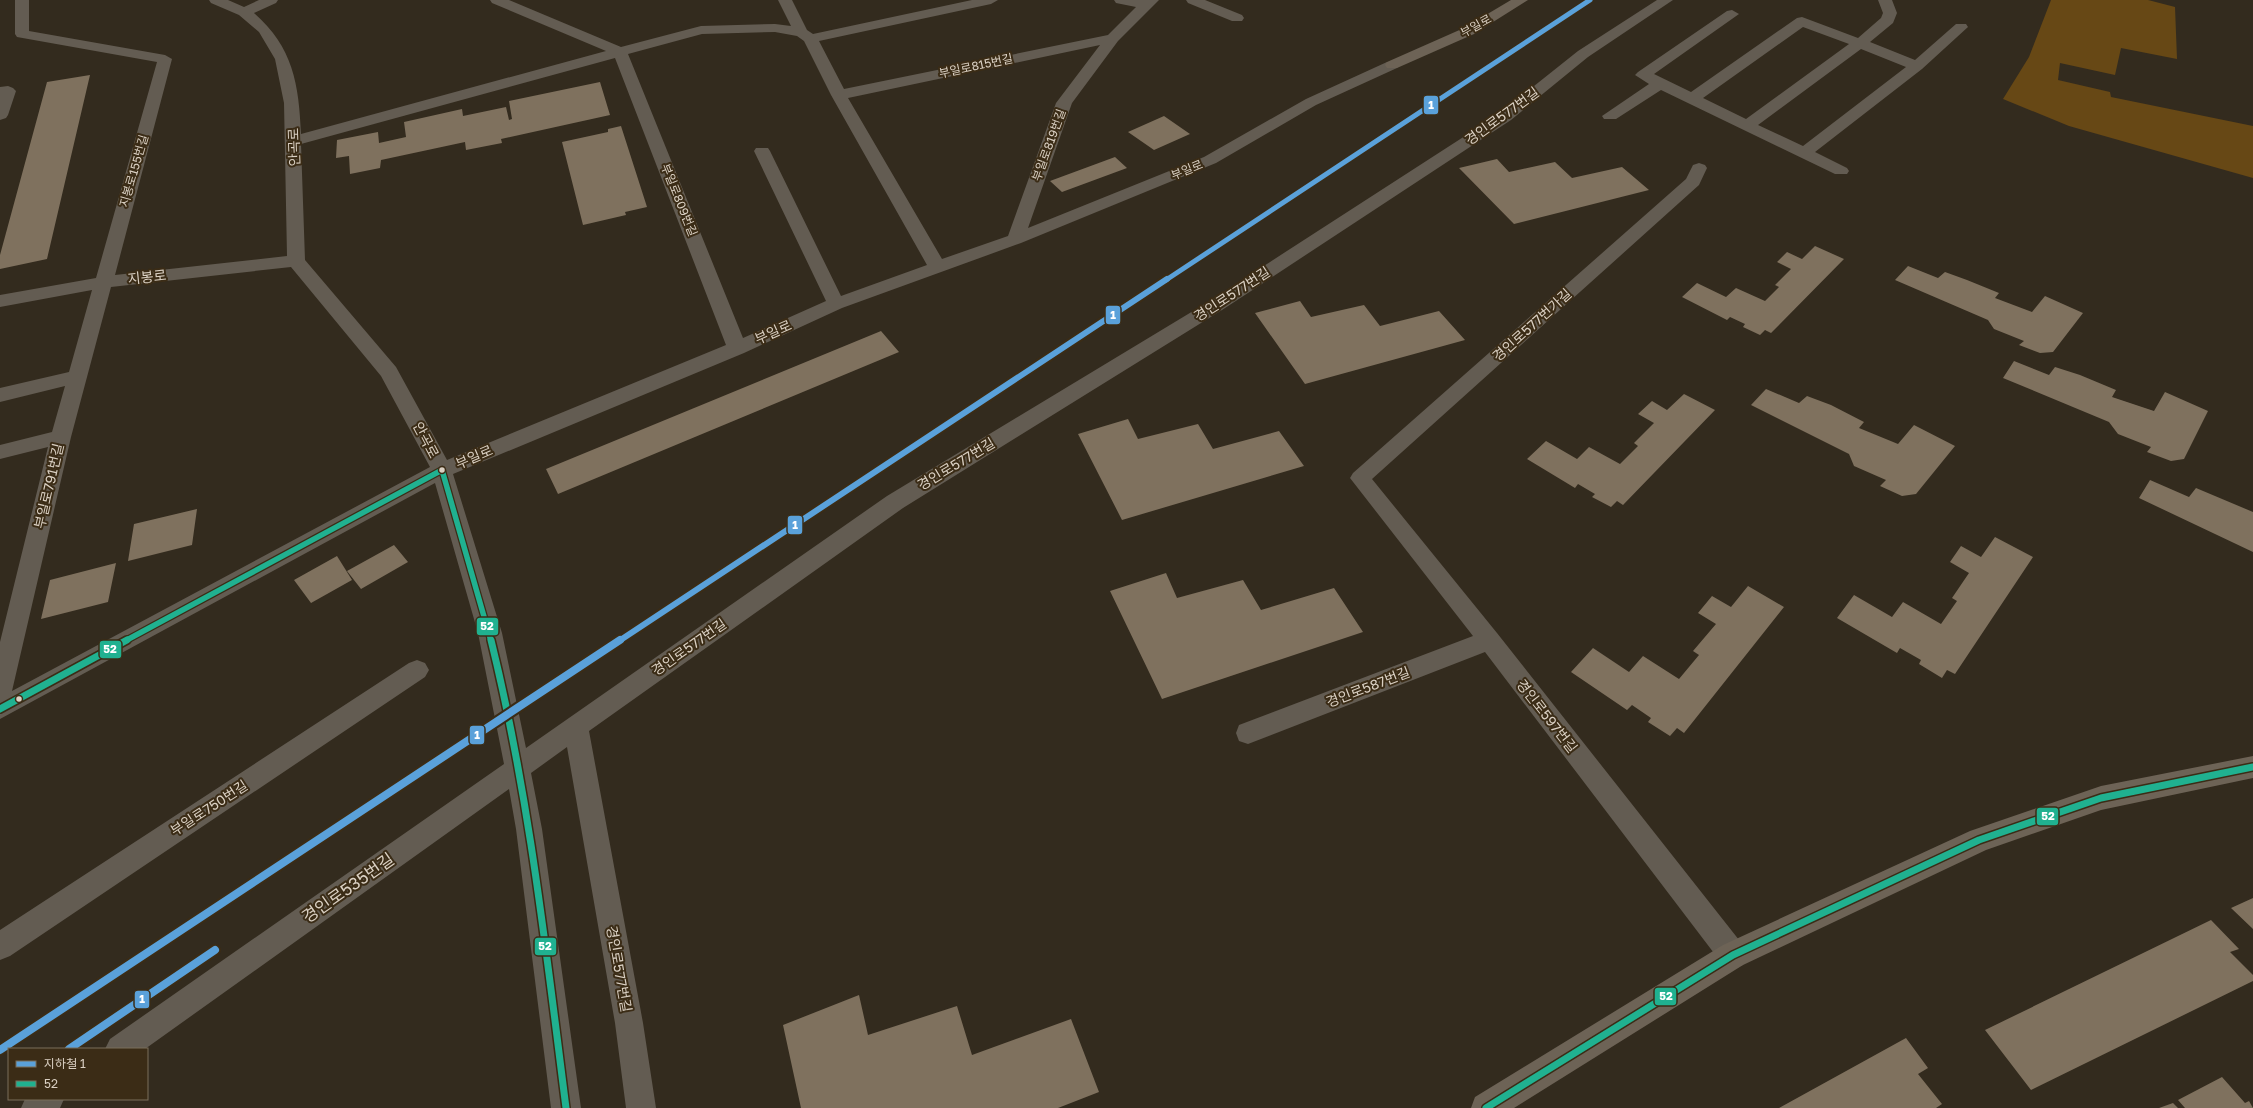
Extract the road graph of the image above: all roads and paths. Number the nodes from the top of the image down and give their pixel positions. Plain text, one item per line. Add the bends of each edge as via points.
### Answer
1 (22, 0) edge
2 (216, 0) edge
3 (271, 0) edge
4 (497, 0) edge
5 (785, 0) edge
6 (991, 0) edge
7 (1121, 0) edge
8 (1192, 0) edge
9 (1521, 0) edge
10 (1666, 0) edge
11 (1886, 0) edge
12 (1149, 2) edge
13 (244, 12) junction
14 (1732, 14) dead end
15 (1237, 18) dead end
16 (1961, 27) dead end
17 (806, 36) junction
18 (1113, 38) junction
19 (1860, 43) junction
20 (620, 52) junction
21 (1392, 65) joint
22 (1917, 66) junction
23 (1661, 84) junction
24 (4, 92) edge
25 (839, 95) junction
26 (1691, 99) junction
27 (0, 115) edge
28 (1610, 116) dead end
29 (1746, 126) junction
30 (294, 141) junction
31 (762, 151) dead end
32 (1804, 153) junction
33 (1699, 168) dead end
34 (1841, 171) dead end
35 (1015, 239) junction
36 (296, 261) junction
37 (938, 268) junction
38 (103, 282) junction
39 (0, 301) edge
40 (836, 304) junction
41 (737, 348) junction
42 (77, 377) junction
43 (0, 395) edge
44 (61, 437) junction
45 (0, 452) edge
46 (442, 470) junction
47 (1360, 478) joint
48 (9, 623) edge
49 (1489, 640) junction
50 (417, 670) dead end
51 (0, 690) edge
52 (0, 709) edge
53 (576, 726) junction
54 (1248, 733) dead end
55 (2253, 767) edge
56 (0, 946) edge
57 (1733, 955) junction
58 (121, 1048) edge
59 (48, 1100) edge
60 (36, 1108) edge
61 (566, 1108) edge
62 (641, 1108) edge
63 (1486, 1108) edge

1 - 38 street, 지봉로155번길 via 22,34 165,59
2 - 13 street, 안곡로
3 - 13 street
4 - 20 street
5 - 17 street
6 - 17 street
7 - 12 street
8 - 15 street
9 - 21 main road, 부일로 via 1469,31
10 - 53 street, 경인로577번길 via 1583,54 1505,117 1215,306 895,502
11 - 19 street via 1890,13 1888,20
12 - 18 street, 부일로819번길
13 - 30 street, 안곡로 via 265,30 282,59 292,103
14 - 23 street via 1644,75
16 - 22 street
17 - 20 street via 775,28 701,30
17 - 25 street
18 - 25 street, 부일로815번길
18 - 35 street, 부일로819번길 via 1064,103
19 - 22 street
19 - 26 street via 1802,21
19 - 29 street
20 - 30 street
20 - 41 street, 부일로809번길
21 - 35 street, 부일로 via 1312,102 1210,160
22 - 32 street
23 - 26 street
23 - 28 street
24 - 27 street
25 - 37 street
26 - 29 street
29 - 32 street
30 - 36 street, 안곡로
31 - 40 street
32 - 34 street
33 - 47 street, 경인로577번가길 via 1693,181
35 - 37 street, 부일로
36 - 38 street, 지봉로
36 - 46 street, 안곡로 via 389,372
37 - 40 street, 부일로
38 - 39 street, 지봉로
38 - 42 street, 부일로791번길
40 - 41 street, 부일로
41 - 46 street, 부일로
42 - 43 street
42 - 44 street, 부일로791번길
44 - 45 street
44 - 48 street, 부일로791번길
46 - 52 street, 부일로
46 - 61 street, 안곡로 via 490,633 529,829
47 - 49 street, 경인로597번길
48 - 51 street, 부일로791번길
49 - 54 street, 경인로587번길
49 - 57 street, 경인로597번길
50 - 56 street, 부일로750번길
53 - 58 street, 경인로535번길
53 - 62 street, 경인로577번길 via 629,1023
55 - 57 main road via 2101,798 1979,840
57 - 63 main road
59 - 60 street

